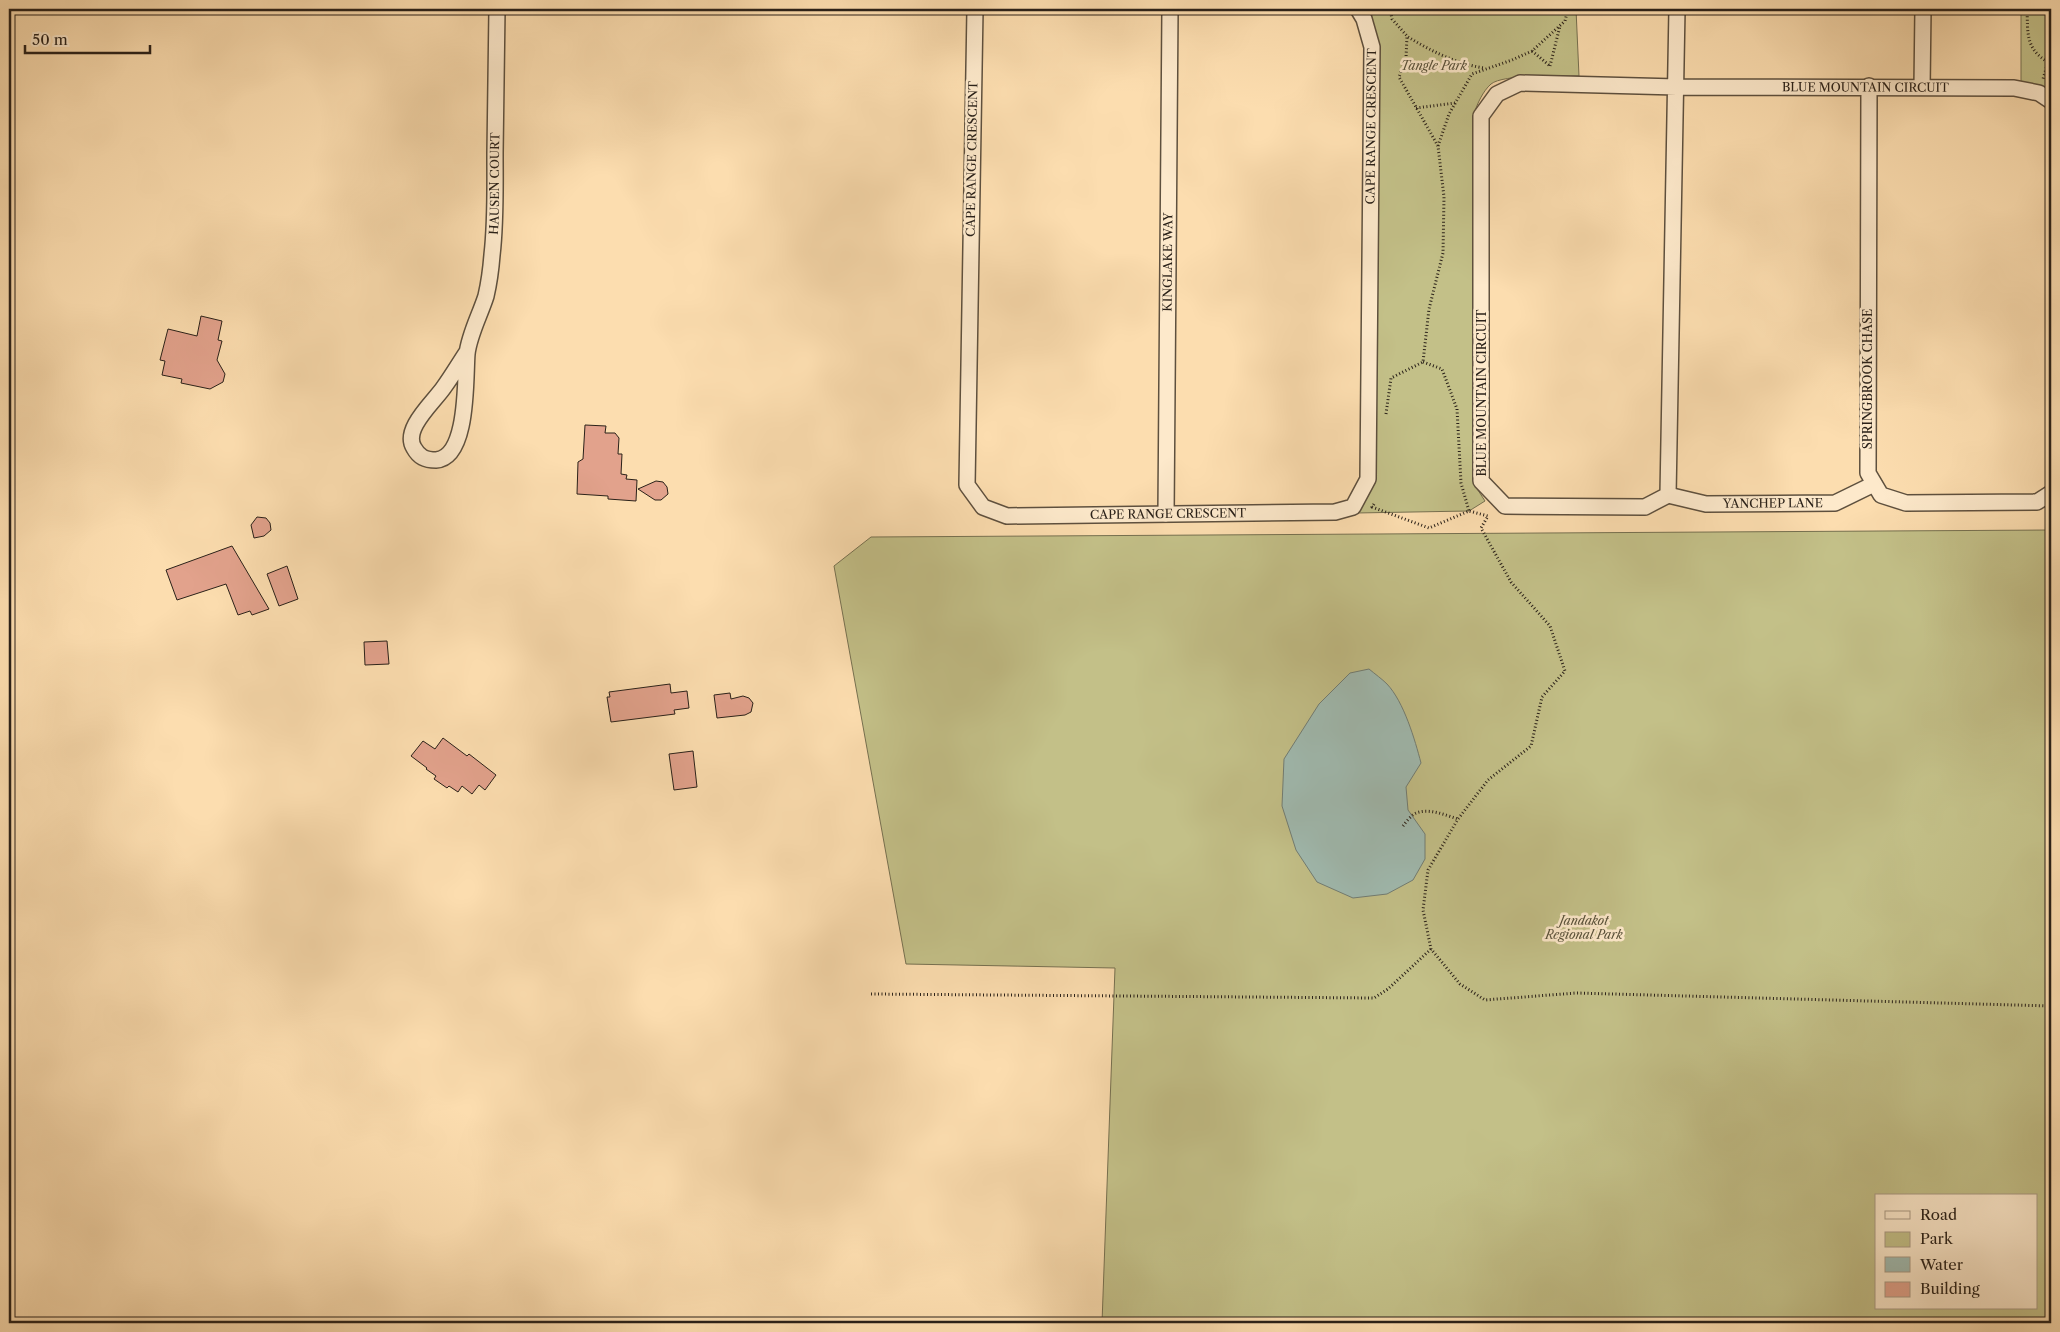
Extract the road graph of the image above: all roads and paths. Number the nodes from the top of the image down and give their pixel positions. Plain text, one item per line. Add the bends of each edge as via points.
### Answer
1 (497, 9) edge
2 (975, 9) edge
3 (1170, 9) edge
4 (1358, 9) edge
5 (1390, 9) edge
6 (1568, 9) edge
7 (1677, 9) edge
8 (1923, 9) edge
9 (2027, 9) edge
10 (1560, 25) junction
11 (1407, 36) junction
12 (1532, 51) junction
13 (2050, 60) edge
14 (1550, 66) junction
15 (1487, 68) junction
16 (1555, 70) dead end
17 (2041, 84) dead end
18 (1869, 86) junction
19 (1677, 87) junction
20 (1922, 87) junction
21 (2051, 101) edge
22 (1456, 103) junction
23 (1416, 108) junction
24 (1438, 146) junction
25 (467, 352) junction
26 (1423, 362) junction
27 (1385, 418) dead end
28 (1874, 484) junction
29 (2051, 493) edge
30 (1668, 495) junction
31 (1376, 498) dead end
32 (1469, 511) junction
33 (1166, 514) junction
34 (1458, 819) junction
35 (1402, 826) dead end
36 (1431, 949) junction
37 (871, 994) dead end
38 (2051, 1006) edge

1 - 25 street, HAUSEN COURT via 492,255 486,295
2 - 33 street, CAPE RANGE CRESCENT via 967,486 983,507 1007,516
3 - 33 street, KINGLAKE WAY
4 - 33 street, CAPE RANGE CRESCENT via 1372,48 1368,479 1353,507 1335,512
5 - 11 path via 1392,19
6 - 10 path via 1565,21
7 - 19 street
8 - 20 street
9 - 13 path via 2028,37 2034,52
10 - 12 path
10 - 14 path
11 - 15 path via 1427,49 1466,66
11 - 23 path via 1406,58 1399,77
12 - 14 path
12 - 15 path
13 - 17 path
14 - 16 path
15 - 22 path via 1472,74
18 - 19 street, BLUE MOUNTAIN CIRCUIT
18 - 20 street, BLUE MOUNTAIN CIRCUIT
18 - 28 street, SPRINGBROOK CHASE via 1868,473
19 - 30 street
19 - 30 street, BLUE MOUNTAIN CIRCUIT via 1520,83 1497,94 1481,116 1481,480 1505,506 1645,507
20 - 21 street, BLUE MOUNTAIN CIRCUIT via 2014,88 2039,93
22 - 23 path
22 - 24 path
23 - 24 path
24 - 26 path via 1444,197 1443,252 1429,310
25 - 25 street, HAUSEN COURT via 418,419 412,433 412,446 419,456 428,460 439,460 447,455 456,439 466,405
26 - 27 path via 1392,378
26 - 32 path via 1442,369 1457,409 1461,483
28 - 29 street via 1881,495 1906,503 2037,502
28 - 30 street, YANCHEP LANE via 1835,503 1706,504
31 - 32 path via 1372,507 1428,528
32 - 34 path via 1488,516 1481,528 1511,582 1550,626 1565,671 1542,697 1531,746 1488,780
34 - 35 path via 1425,811 1415,814
34 - 36 path via 1428,870 1423,910
36 - 37 path via 1374,998
36 - 38 path via 1460,984 1485,1000 1576,993

